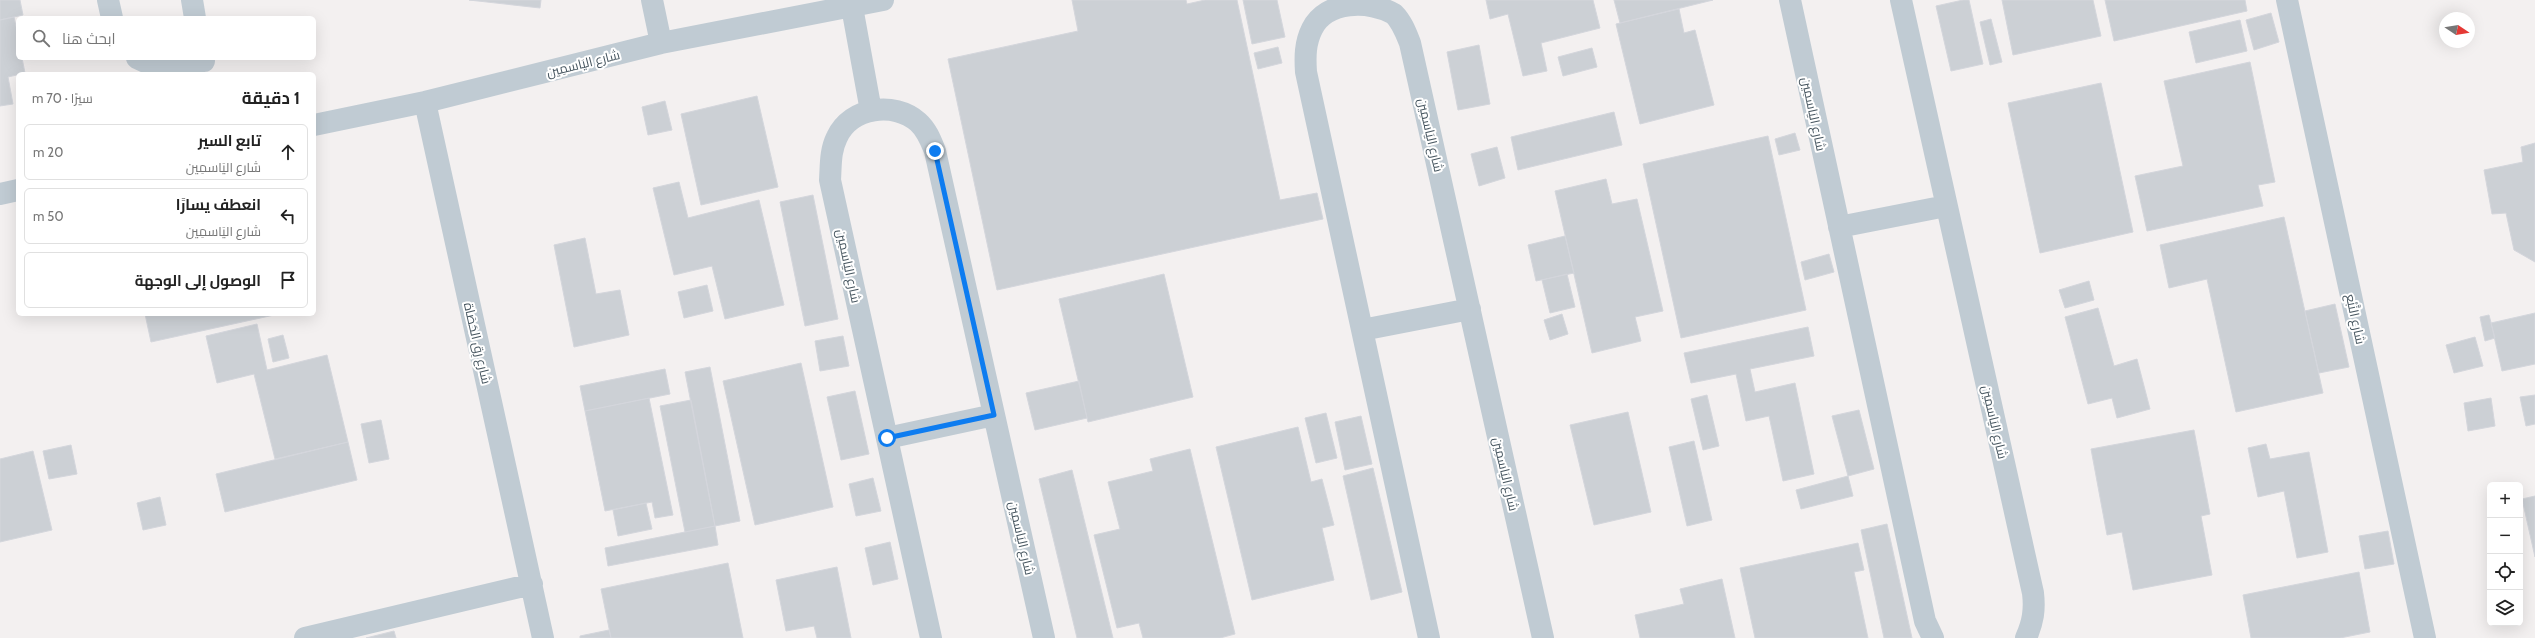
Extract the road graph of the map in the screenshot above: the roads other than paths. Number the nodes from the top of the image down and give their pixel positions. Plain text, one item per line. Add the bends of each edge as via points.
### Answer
1 (108, 0) edge
2 (192, 0) edge
3 (652, 0) edge
4 (883, 0) edge
5 (1790, 0) edge
6 (1900, 0) edge
7 (2287, 0) edge
8 (1346, 1) edge
9 (852, 8) junction
10 (112, 16) edge
11 (195, 16) edge
12 (661, 43) junction
13 (141, 60) edge
14 (205, 64) edge
15 (425, 102) junction
16 (871, 111) junction
17 (316, 124) edge
18 (16, 190) edge
19 (0, 194) edge
20 (1946, 206) junction
21 (1839, 227) junction
22 (1470, 309) junction
23 (1362, 330) junction
24 (994, 415) junction
25 (887, 438) junction
26 (532, 584) junction
27 (305, 638) edge
28 (543, 638) edge
29 (931, 638) edge
30 (1044, 638) edge
31 (1429, 638) edge
32 (1543, 638) edge
33 (1933, 638) edge
34 (2026, 638) edge
35 (2425, 638) edge

1 - 10 street
2 - 11 street
3 - 12 street
4 - 9 street, شارع اليَاسمِين
5 - 21 street, شارع اليَاسمِين
6 - 20 street, شارع اليَاسمِين
7 - 35 street, شارع النَّبْع
8 - 22 street, شارع اليَاسمِين via 1363,1 1379,5 1394,14 1404,28 1410,44
8 - 23 street, شارع اليَاسمِين via 1321,17 1312,29 1307,42 1306,72
9 - 12 street, شارع اليَاسمِين
9 - 16 street
12 - 15 street, شارع اليَاسمِين
13 - 14 street via 166,67
15 - 17 street, شارع اليَاسمِين
15 - 26 street, شارع رِق الحَصَاة
16 - 24 street, شارع اليَاسمِين via 888,109 904,113 918,122 929,135 935,151
16 - 25 street, شارع اليَاسمِين via 857,116 837,136 832,150 830,180
18 - 19 street
20 - 21 street
20 - 34 street, شارع اليَاسمِين via 2033,593 2035,609
21 - 33 street, شارع اليَاسمِين via 1925,621
22 - 23 street
22 - 32 street, شارع اليَاسمِين
23 - 31 street, شارع اليَاسمِين
24 - 25 street
24 - 30 street, شارع اليَاسمِين
25 - 29 street, شارع اليَاسمِين
26 - 27 street
26 - 28 street, شارع رِق الحَصَاة

